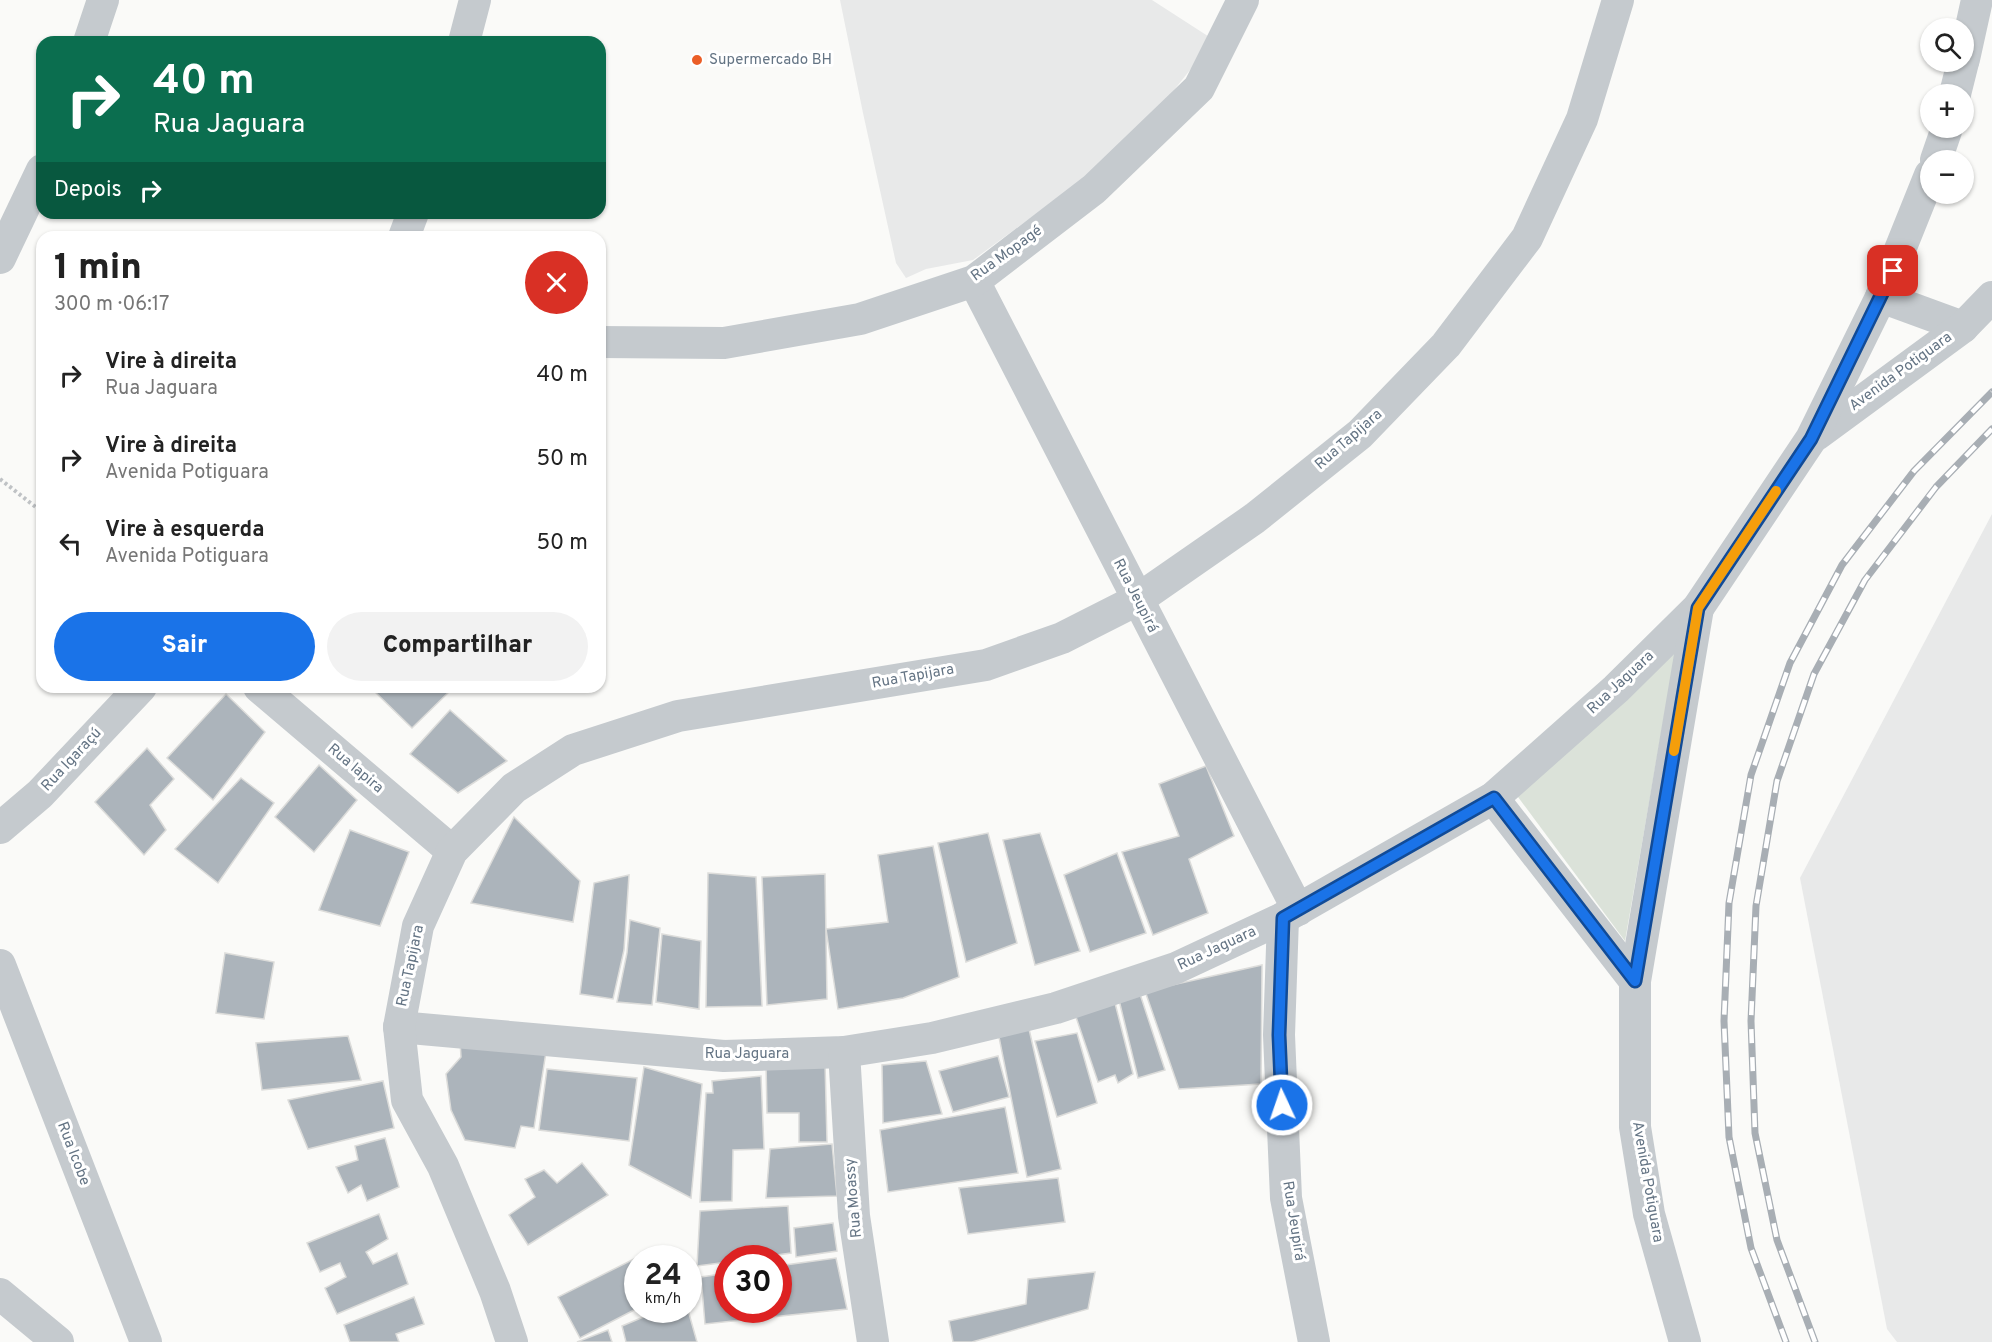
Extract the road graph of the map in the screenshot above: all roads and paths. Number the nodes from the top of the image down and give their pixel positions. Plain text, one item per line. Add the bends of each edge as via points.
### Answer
1 (103, 0) edge
2 (475, 0) edge
3 (1244, 0) edge
4 (1618, 0) edge
5 (1977, 0) edge
6 (1973, 18) edge
7 (91, 36) edge
8 (466, 36) edge
9 (36, 183) edge
10 (1920, 200) edge
11 (0, 258) edge
12 (974, 281) junction
13 (1881, 297) junction
14 (1992, 297) edge
15 (1963, 327) junction
16 (606, 342) edge
17 (1811, 439) junction
18 (0, 478) edge
19 (36, 507) edge
20 (1137, 600) junction
21 (1698, 608) junction
22 (135, 693) edge
23 (266, 693) edge
24 (1494, 798) junction
25 (0, 828) edge
26 (452, 851) junction
27 (1291, 914) junction
28 (0, 965) edge
29 (1635, 981) junction
30 (399, 1027) junction
31 (844, 1052) junction
32 (0, 1294) edge
33 (58, 1342) edge
34 (146, 1342) edge
35 (512, 1342) edge
36 (873, 1342) edge
37 (1314, 1342) edge
38 (1685, 1342) edge

1 - 7 street
2 - 8 street
3 - 12 street, Rua Mopagé via 1199,88 1094,189
4 - 20 street, Rua Tapijara via 1582,119 1527,238 1446,345 1360,434 1256,518
5 - 6 street
9 - 11 street
10 - 13 street, Rua Jaguara
12 - 16 street, Rua Mopagé via 860,319 724,343
12 - 20 street, Rua Jeupirá
13 - 15 street, Avenida Potiguara
13 - 17 street, Rua Jaguara
14 - 15 street, Avenida Potiguara
15 - 17 street, Avenida Potiguara
17 - 21 street, Rua Jaguara
18 - 19 path
20 - 26 street, Rua Tapijara via 1062,638 986,665 678,716 573,750 514,788
20 - 27 street, Rua Jeupirá
21 - 24 street, Rua Jaguara via 1616,689
21 - 29 street, Avenida Potiguara
22 - 25 street, Rua Igaraçú via 40,794
23 - 26 street, Rua Iapira
24 - 27 street, Rua Jaguara
24 - 29 street
26 - 30 street, Rua Tapijara via 418,926
27 - 31 street, Rua Jaguara via 1176,968 1056,1008 932,1038
27 - 37 street, Rua Jeupirá via 1279,1035 1286,1198
28 - 34 street, Rua Icobe
29 - 38 street, Avenida Potiguara via 1635,1127 1649,1214
30 - 31 street, Rua Jaguara via 724,1056
30 - 35 street, Rua Tapijara via 407,1100 443,1166
31 - 36 street, Rua Moassy via 854,1216
32 - 33 street

